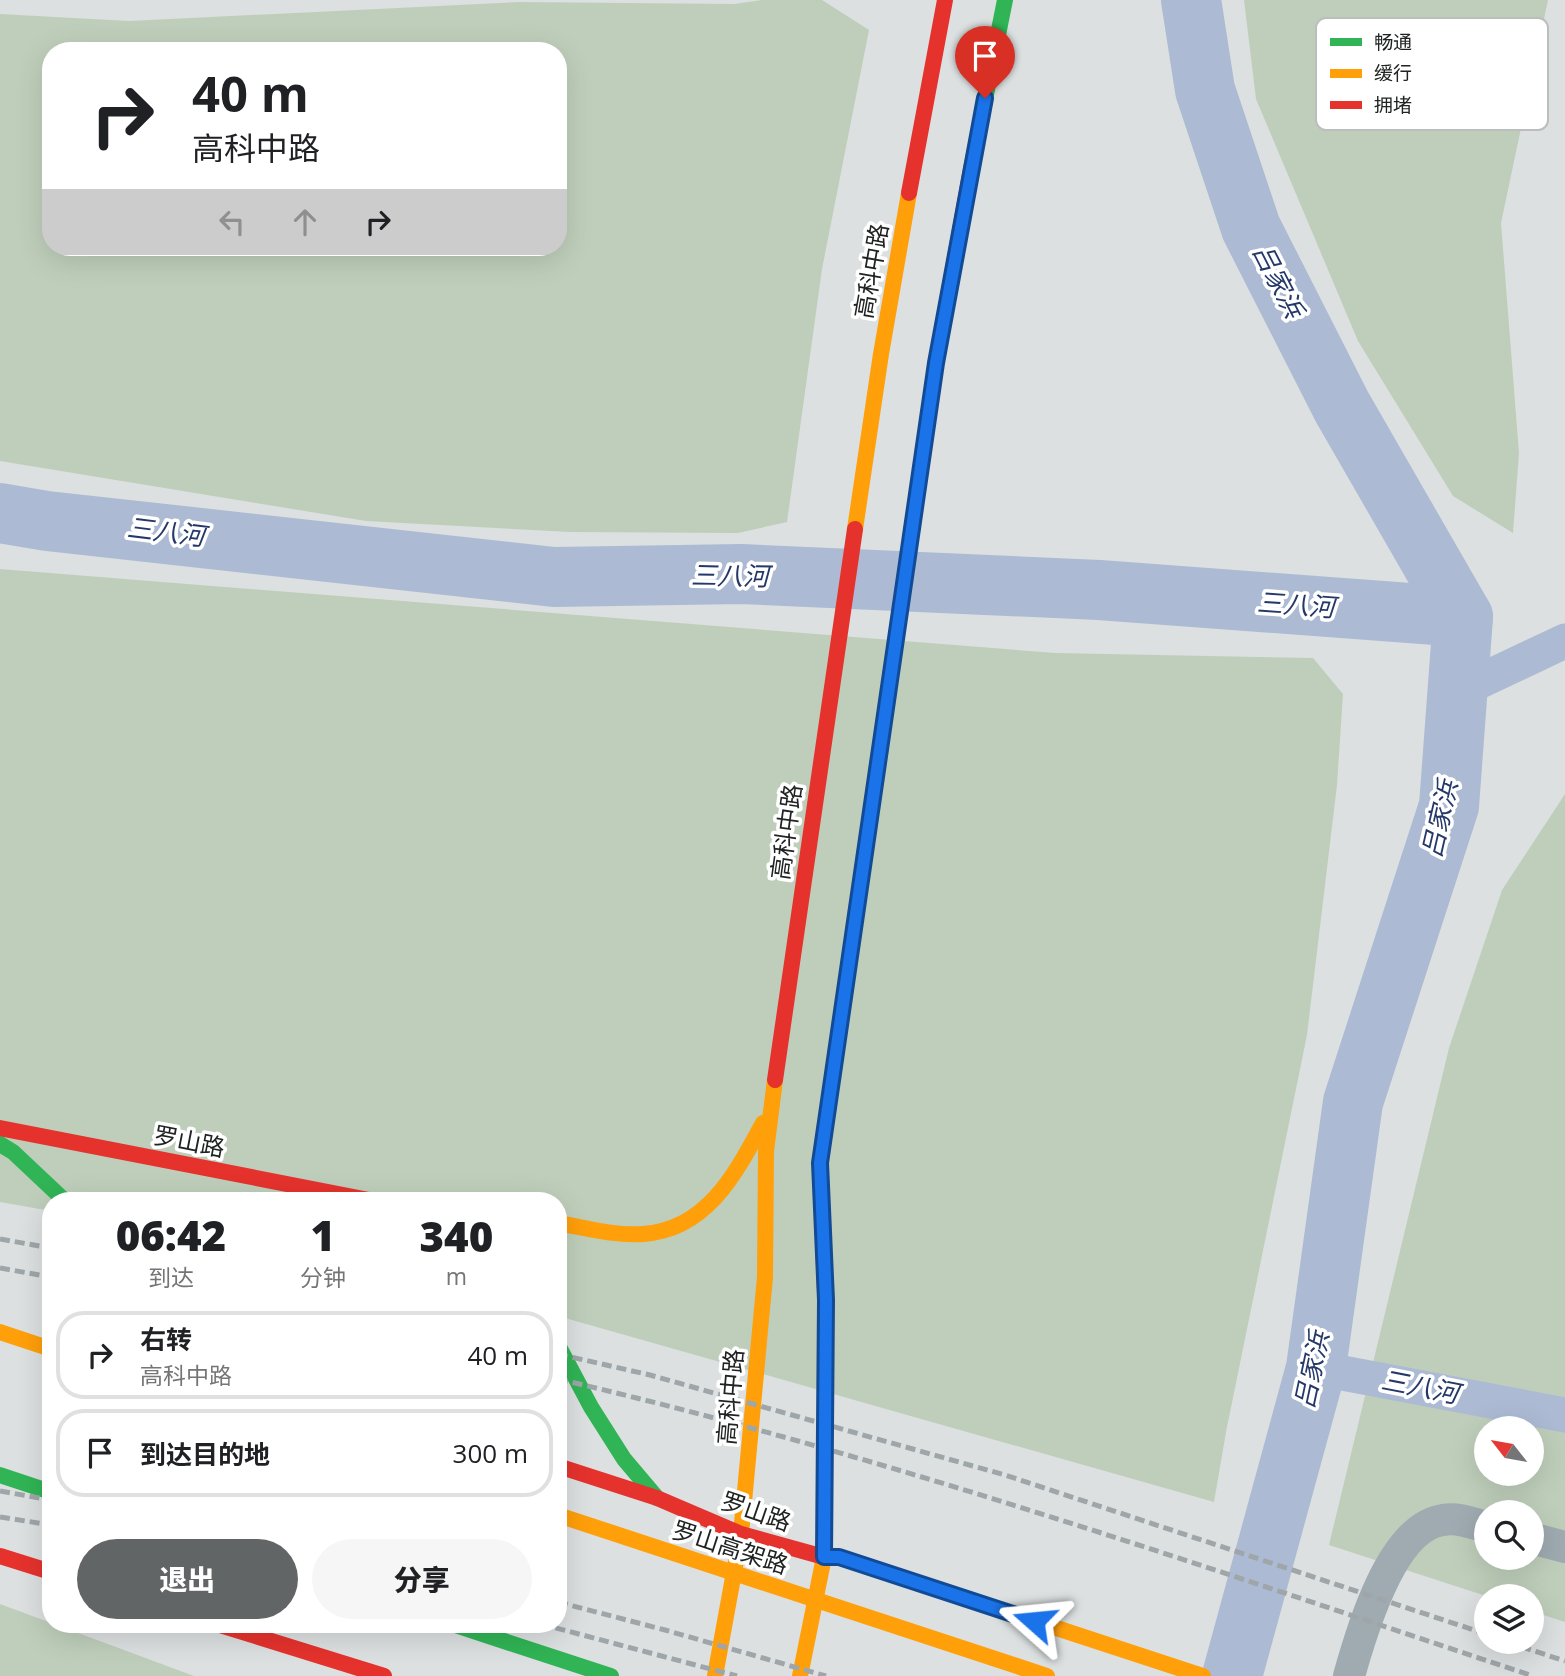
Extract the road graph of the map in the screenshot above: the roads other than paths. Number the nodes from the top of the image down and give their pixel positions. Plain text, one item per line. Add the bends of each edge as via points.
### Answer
1 (946, 0) edge
2 (1004, 0) edge
3 (772, 1105) junction
4 (0, 1128) edge
5 (0, 1144) edge
6 (56, 1192) edge
7 (328, 1192) edge
8 (567, 1224) edge
9 (0, 1332) edge
10 (42, 1346) edge
11 (567, 1362) edge
12 (567, 1469) edge
13 (0, 1475) edge
14 (42, 1489) edge
15 (657, 1498) junction
16 (567, 1518) edge
17 (1474, 1524) edge
18 (741, 1534) junction
19 (1544, 1541) edge
20 (1565, 1547) edge
21 (0, 1556) edge
22 (824, 1557) junction
23 (42, 1569) edge
24 (246, 1633) edge
25 (480, 1633) edge
26 (384, 1676) edge
27 (611, 1676) edge
28 (715, 1676) edge
29 (800, 1676) edge
30 (1047, 1676) edge
31 (1203, 1676) edge
32 (1349, 1676) edge

1 - 3 main road, 高科中路 via 909,186
2 - 22 main road via 943,325 820,1163 826,1300
3 - 8 main road via 735,1174 710,1206 680,1227 644,1234
3 - 18 main road, 高科中路 via 766,1151 765,1278
4 - 7 main road, 罗山路
5 - 6 main road
9 - 10 main road
11 - 15 main road, 罗山路 via 624,1459
12 - 15 main road, 罗山路
13 - 14 main road
15 - 18 main road, 罗山路
16 - 30 main road, 罗山高架路
17 - 32 street via 1442,1520 1419,1531 1399,1553 1363,1629
18 - 22 main road, 罗山路
18 - 28 main road, 高科中路
19 - 20 street
21 - 23 main road
22 - 29 main road
22 - 31 main road, 罗山路 via 839,1557
24 - 26 main road
25 - 27 main road

